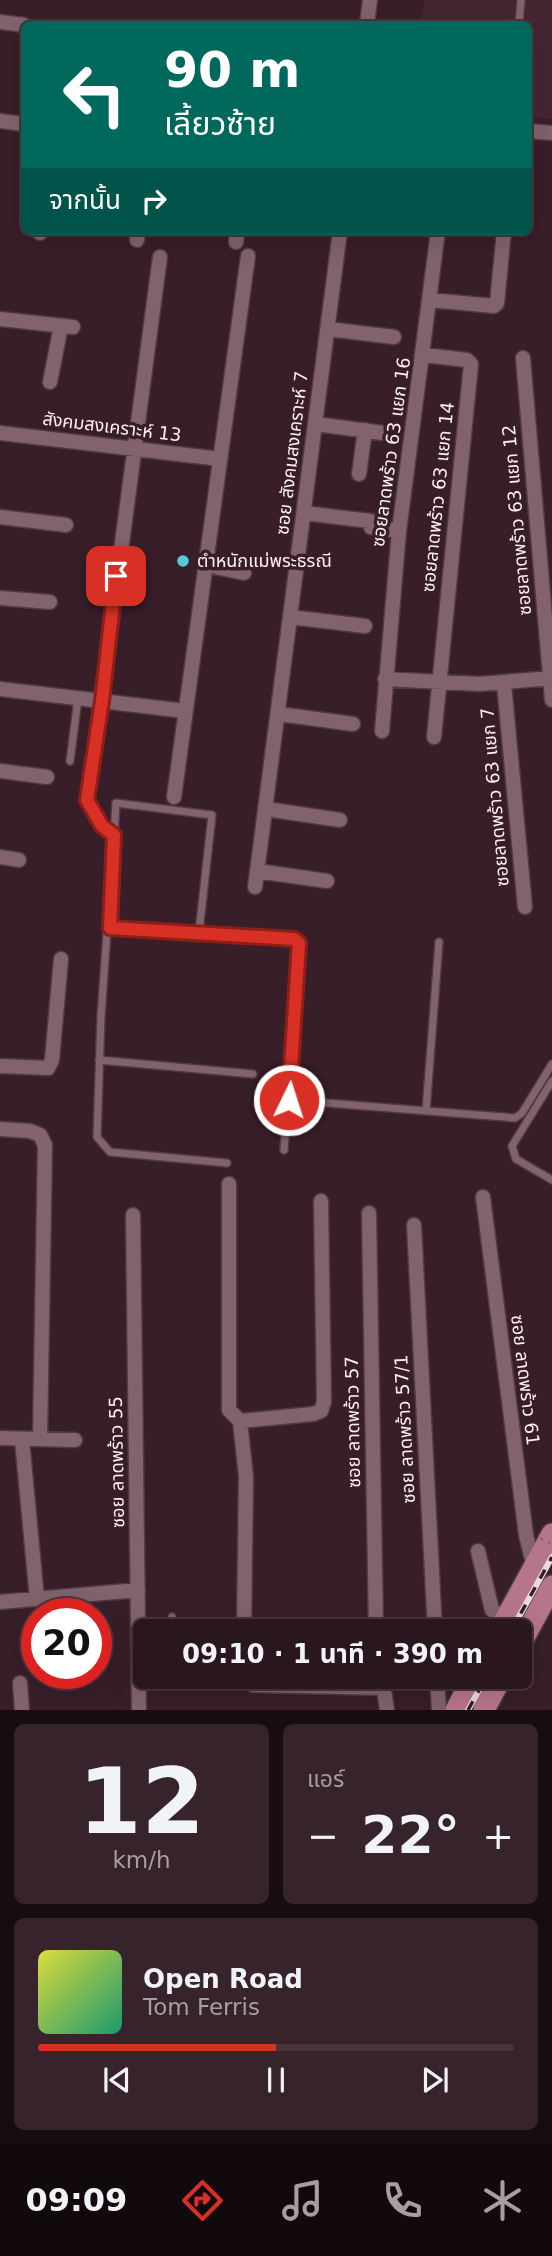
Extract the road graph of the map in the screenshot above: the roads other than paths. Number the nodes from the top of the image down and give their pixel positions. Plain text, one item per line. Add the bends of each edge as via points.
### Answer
1 (370, 0) edge
2 (522, 0) edge
3 (367, 21) edge
4 (519, 21) edge
5 (0, 22) edge
6 (21, 25) edge
7 (0, 121) edge
8 (21, 124) edge
9 (532, 131) edge
10 (552, 133) edge
11 (340, 235) edge
12 (438, 235) edge
13 (504, 235) edge
14 (248, 256) dead end
15 (160, 257) dead end
16 (430, 300) junction
17 (0, 319) edge
18 (328, 328) junction
19 (394, 337) dead end
20 (424, 355) junction
21 (523, 358) dead end
22 (50, 382) dead end
23 (316, 424) junction
24 (365, 430) junction
25 (0, 433) edge
26 (383, 433) dead end
27 (134, 448) junction
28 (220, 459) junction
29 (359, 474) dead end
30 (304, 513) junction
31 (0, 517) edge
32 (66, 525) dead end
33 (399, 531) junction
34 (206, 565) junction
35 (244, 573) dead end
36 (0, 598) edge
37 (50, 603) dead end
38 (290, 617) junction
39 (365, 626) dead end
40 (551, 678) edge
41 (385, 679) junction
42 (439, 684) junction
43 (504, 684) junction
44 (0, 689) edge
45 (78, 698) junction
46 (552, 700) edge
47 (102, 701) junction
48 (186, 711) junction
49 (279, 714) junction
50 (353, 724) dead end
51 (382, 731) dead end
52 (434, 737) dead end
53 (70, 761) dead end
54 (0, 771) edge
55 (47, 777) dead end
56 (90, 784) joint
57 (174, 797) dead end
58 (266, 809) junction
59 (340, 820) dead end
60 (114, 837) junction
61 (0, 857) edge
62 (19, 860) dead end
63 (257, 871) junction
64 (327, 881) dead end
65 (255, 887) dead end
66 (525, 907) dead end
67 (110, 928) junction
68 (199, 932) junction
69 (439, 942) dead end
70 (61, 959) dead end
71 (99, 1060) junction
72 (552, 1065) edge
73 (0, 1066) edge
74 (253, 1074) dead end
75 (552, 1081) edge
76 (289, 1100) junction
77 (426, 1111) junction
78 (0, 1129) edge
79 (284, 1150) dead end
80 (227, 1163) dead end
81 (552, 1180) edge
82 (229, 1184) dead end
83 (483, 1197) dead end
84 (321, 1200) dead end
85 (369, 1213) dead end
86 (133, 1214) dead end
87 (414, 1225) dead end
88 (240, 1421) junction
89 (0, 1438) edge
90 (40, 1439) junction
91 (22, 1440) junction
92 (75, 1440) dead end
93 (546, 1536) edge
94 (478, 1551) dead end
95 (534, 1567) junction
96 (552, 1586) edge
97 (138, 1590) junction
98 (37, 1598) edge
99 (48, 1598) edge
100 (21, 1600) edge
101 (0, 1602) edge
102 (140, 1619) edge
103 (244, 1619) edge
104 (376, 1619) edge
105 (434, 1619) edge
106 (498, 1619) edge
107 (505, 1619) edge
108 (532, 1623) edge
109 (20, 1683) dead end
110 (140, 1689) edge
111 (385, 1689) edge
112 (438, 1689) edge
113 (467, 1689) edge
114 (496, 1689) edge
115 (486, 1709) edge
116 (22, 1710) edge
117 (139, 1710) edge
118 (387, 1710) edge
119 (439, 1710) edge
120 (456, 1710) edge

1 - 3 street
2 - 4 lane
5 - 6 street
7 - 8 street
9 - 10 street
11 - 18 street, ซอย สังคมสงเคราะห์ 7
12 - 16 street, ซอยลาดพร้าว 63 แยก 16
13 - 16 street via 494,306
14 - 28 street
15 - 27 street
16 - 20 street, ซอยลาดพร้าว 63 แยก 16
17 - 22 street via 67,327
18 - 19 street
18 - 23 street, ซอย สังคมสงเคราะห์ 7
20 - 33 street, ซอยลาดพร้าว 63 แยก 16
20 - 42 street, ซอยลาดพร้าว 63 แยก 14 via 471,364
21 - 40 street, ซอยลาดพร้าว 63 แยก 12
23 - 24 street
23 - 30 street, ซอย สังคมสงเคราะห์ 7
24 - 26 street
24 - 29 street
25 - 27 street, สังคมสงเคราะห์ 13
27 - 28 street, สังคมสงเคราะห์ 13
27 - 47 street
28 - 34 street
30 - 33 street via 370,521 371,527
30 - 38 street, ซอย สังคมสงเคราะห์ 7
31 - 32 street
33 - 41 street, ซอยลาดพร้าว 63 แยก 16
34 - 35 street
34 - 48 street
36 - 37 street
38 - 39 street
38 - 49 street, ซอย สังคมสงเคราะห์ 7
40 - 43 street
40 - 46 street, ซอยลาดพร้าว 63 แยก 12
41 - 42 street
41 - 51 street, ซอยลาดพร้าว 63 แยก 16
42 - 43 street
42 - 52 street
43 - 66 street, ซอยลาดพร้าว 63 แยก 7
44 - 45 street
45 - 47 street
45 - 53 lane
47 - 48 street
47 - 56 street
48 - 57 street
49 - 50 street
49 - 58 street, ซอย สังคมสงเคราะห์ 7
54 - 55 street
56 - 60 lane via 88,806
58 - 59 street
58 - 63 street, ซอย สังคมสงเคราะห์ 7
60 - 67 lane
60 - 68 lane via 116,803 212,815
61 - 62 street
63 - 64 street
63 - 65 street, ซอย สังคมสงเคราะห์ 7
67 - 68 lane
67 - 71 lane
68 - 76 lane via 290,936 299,943
69 - 77 lane
70 - 73 street via 48,1068
71 - 74 lane
71 - 80 lane via 97,1137 110,1152
72 - 77 lane via 522,1113 514,1118
75 - 81 lane via 512,1146 516,1159
76 - 77 lane
76 - 79 lane
78 - 90 street via 30,1131 40,1135 45,1145
82 - 88 street via 229,1410
83 - 95 street, ซอย ลาดพร้าว 61 via 526,1535
84 - 88 street, ซอย ลาดพร้าว 57 via 321,1411
85 - 104 street, ซอย ลาดพร้าว 57
86 - 97 street, ซอย ลาดพร้าว 55
87 - 105 street, ซอย ลาดพร้าว 57/1
88 - 103 street via 246,1477
89 - 91 street
90 - 91 street
90 - 92 street
91 - 98 street
93 - 95 main road
94 - 106 street
95 - 107 main road
96 - 108 main road
97 - 99 street
97 - 102 street, ซอย ลาดพร้าว 55
100 - 101 street
109 - 116 street
110 - 117 street, ซอย ลาดพร้าว 55
111 - 118 street
112 - 119 street
113 - 120 main road
114 - 115 main road

